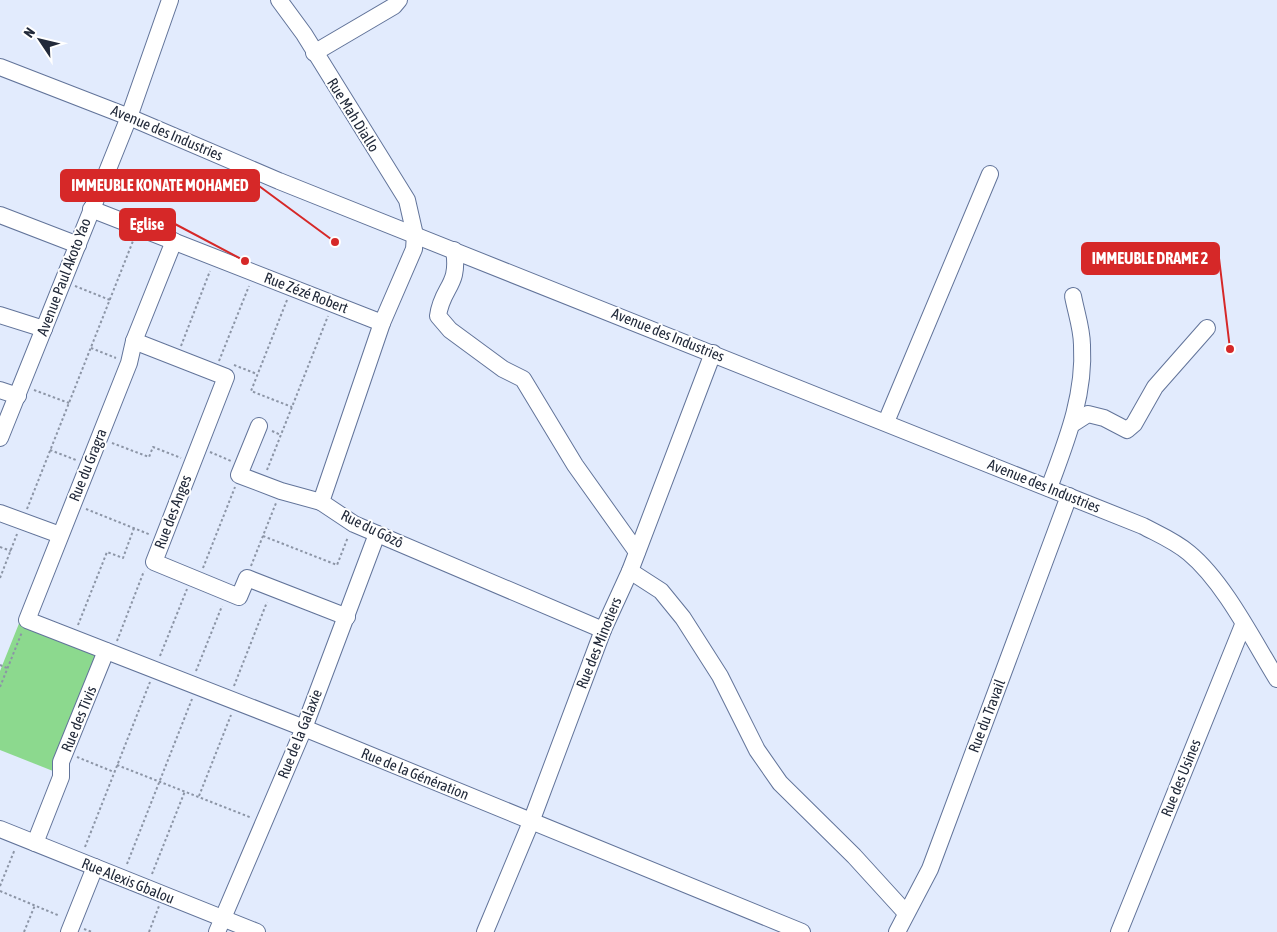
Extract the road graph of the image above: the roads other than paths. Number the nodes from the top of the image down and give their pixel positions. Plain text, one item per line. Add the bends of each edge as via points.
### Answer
1 (170, 0) edge
2 (280, 0) edge
3 (397, 3) edge
4 (314, 53) junction
5 (0, 67) edge
6 (129, 117) junction
7 (990, 174) dead end
8 (91, 209) junction
9 (0, 215) edge
10 (415, 236) junction
11 (174, 242) junction
12 (78, 245) junction
13 (454, 250) junction
14 (1073, 296) dead end
15 (0, 315) edge
16 (382, 323) junction
17 (1207, 328) dead end
18 (44, 329) junction
19 (134, 341) junction
20 (713, 353) junction
21 (0, 390) edge
22 (20, 391) junction
23 (886, 422) junction
24 (1074, 422) junction
25 (258, 426) dead end
26 (0, 438) edge
27 (1049, 488) junction
28 (1069, 496) junction
29 (320, 502) junction
30 (0, 513) edge
31 (377, 534) junction
32 (60, 536) junction
33 (637, 552) junction
34 (630, 571) junction
35 (347, 617) junction
36 (27, 620) joint
37 (1243, 625) junction
38 (603, 630) junction
39 (109, 652) junction
40 (1277, 679) edge
41 (304, 728) junction
42 (531, 822) junction
43 (0, 829) edge
44 (35, 843) junction
45 (95, 867) junction
46 (906, 913) junction
47 (220, 925) edge
48 (72, 926) edge
49 (256, 932) edge
50 (485, 932) edge
51 (802, 932) edge
52 (897, 932) edge
53 (1119, 932) edge

1 - 6 street, Avenue Paul Akoto Yao
2 - 4 street, Rue Mah Diallo
3 - 4 street
4 - 10 street, Rue Mah Diallo via 407,200
5 - 6 street, Avenue des Industries
6 - 8 street, Avenue Paul Akoto Yao
6 - 10 street, Avenue des Industries
7 - 23 street
8 - 11 street, Rue Zézé Robert
8 - 12 street, Avenue Paul Akoto Yao
9 - 12 street
10 - 13 street, Avenue des Industries
10 - 16 street via 414,249
11 - 16 street, Rue Zézé Robert
11 - 19 street, Rue du Gragra
12 - 18 street, Avenue Paul Akoto Yao
13 - 20 street, Avenue des Industries
13 - 33 street via 457,266 438,316 450,330 503,369 523,379 575,465
14 - 24 street via 1082,345
15 - 18 street
16 - 29 street
17 - 24 street via 1155,387 1134,424 1127,430 1088,414
18 - 22 street, Avenue Paul Akoto Yao
19 - 32 street, Rue du Gragra via 129,363
19 - 35 street, Rue des Anges via 221,375 195,455 154,562 239,597 247,578
20 - 23 street, Avenue des Industries
20 - 33 street, Rue des Minotiers
21 - 22 street
22 - 26 street, Avenue Paul Akoto Yao
23 - 27 street, Avenue des Industries
24 - 27 street
25 - 29 street, Rue du Gôzô via 241,470 262,484
27 - 28 street, Avenue des Industries
28 - 37 street, Avenue des Industries via 1142,526 1189,553 1218,586
28 - 46 street, Rue du Travail via 930,869
29 - 31 street, Rue du Gôzô via 354,524
30 - 32 street
31 - 35 street, Rue de la Galaxie
31 - 38 street, Rue du Gôzô
32 - 36 street, Rue du Gragra
33 - 34 street, Rue des Minotiers
34 - 38 street, Rue des Minotiers
34 - 46 street via 661,591 678,611 720,676 757,750 780,783
35 - 41 street, Rue de la Galaxie
36 - 39 street, Rue de la Génération
37 - 40 street, Avenue des Industries
37 - 53 street, Rue des Usines
38 - 42 street, Rue des Minotiers
39 - 41 street, Rue de la Génération
39 - 44 street, Rue des Tivis via 61,762 61,777
41 - 42 street, Rue de la Génération
41 - 47 street, Rue de la Galaxie
42 - 50 street, Rue des Minotiers
42 - 51 street, Rue de la Génération
43 - 44 street, Rue Alexis Gbalou
44 - 45 street, Rue Alexis Gbalou
45 - 47 street, Rue Alexis Gbalou via 163,895
45 - 48 street
46 - 52 street, Rue du Travail
47 - 49 street, Rue Alexis Gbalou

